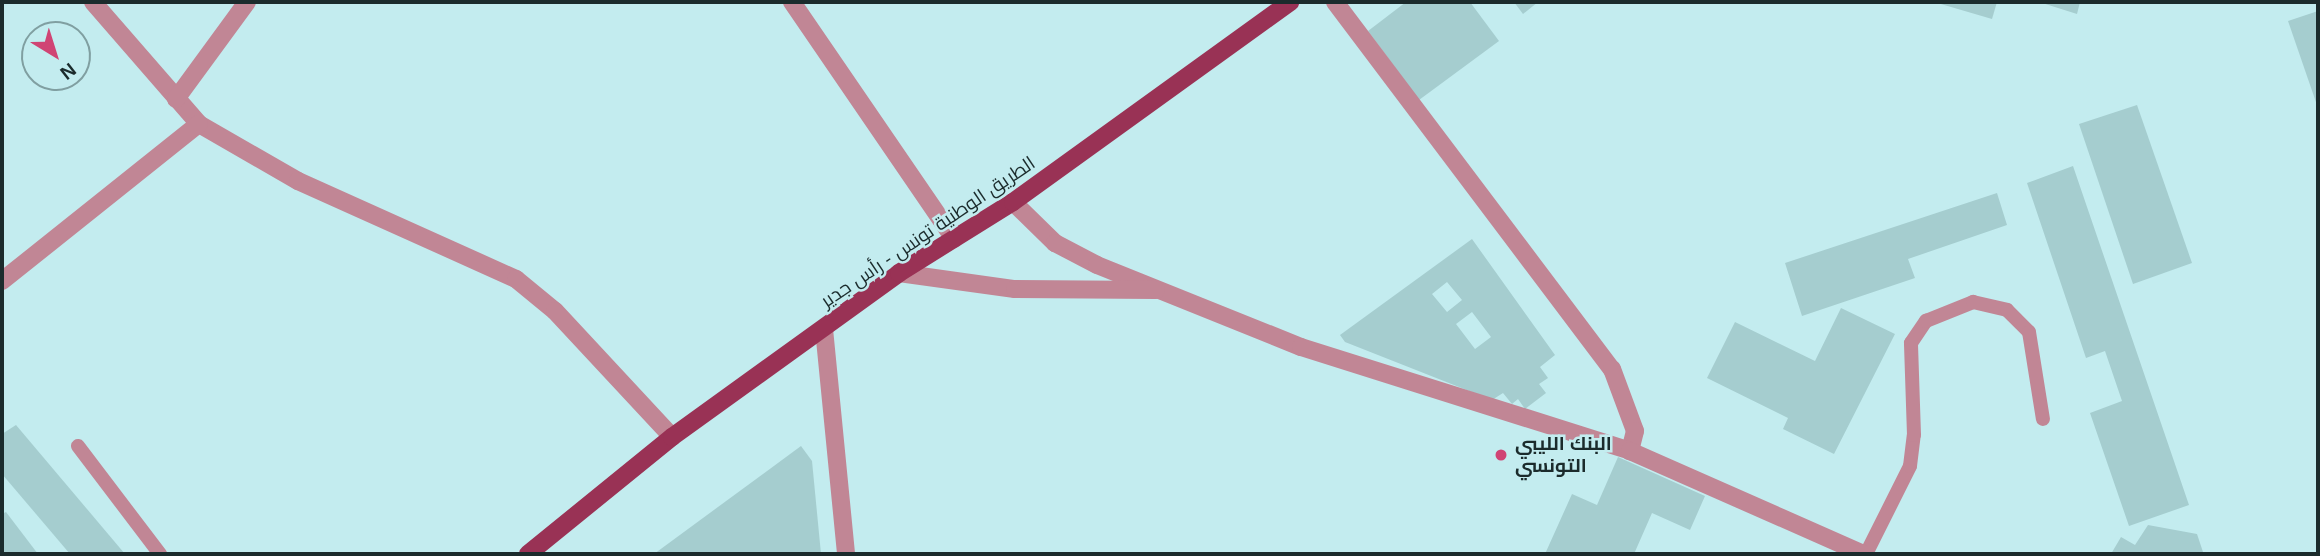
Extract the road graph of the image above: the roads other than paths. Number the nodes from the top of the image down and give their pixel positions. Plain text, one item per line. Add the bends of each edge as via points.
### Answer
1 (93, 2) edge
2 (247, 2) edge
3 (792, 2) edge
4 (1290, 2) edge
5 (1335, 2) edge
6 (176, 99) junction
7 (199, 124) junction
8 (1013, 202) junction
9 (954, 239) junction
10 (899, 273) junction
11 (2, 281) edge
12 (1167, 290) junction
13 (824, 329) junction
14 (2043, 419) dead end
15 (673, 437) junction
16 (78, 446) dead end
17 (1630, 451) junction
18 (160, 554) edge
19 (528, 554) edge
20 (846, 554) edge
21 (1865, 554) edge

1 - 6 street
2 - 6 street
3 - 9 street
4 - 8 main road, الطريق الوطنية تونس - رأس جدير
5 - 17 street via 1612,369 1635,431
6 - 7 street
7 - 11 street
7 - 15 street via 299,181 531,288
8 - 9 main road, الطريق الوطنية تونس - رأس جدير
8 - 12 street via 1055,243 1097,265
9 - 10 main road, الطريق الوطنية تونس - رأس جدير
10 - 12 street via 1015,289
10 - 13 main road, الطريق الوطنية تونس - رأس جدير
12 - 17 street via 1301,347
13 - 15 main road, الطريق الوطنية تونس - رأس جدير
13 - 20 street
14 - 21 lane via 2029,331 2007,310 1973,302 1926,321 1911,343 1914,435 1910,466
15 - 19 main road, الطريق الوطنية تونس - رأس جدير
16 - 18 lane
17 - 21 street

